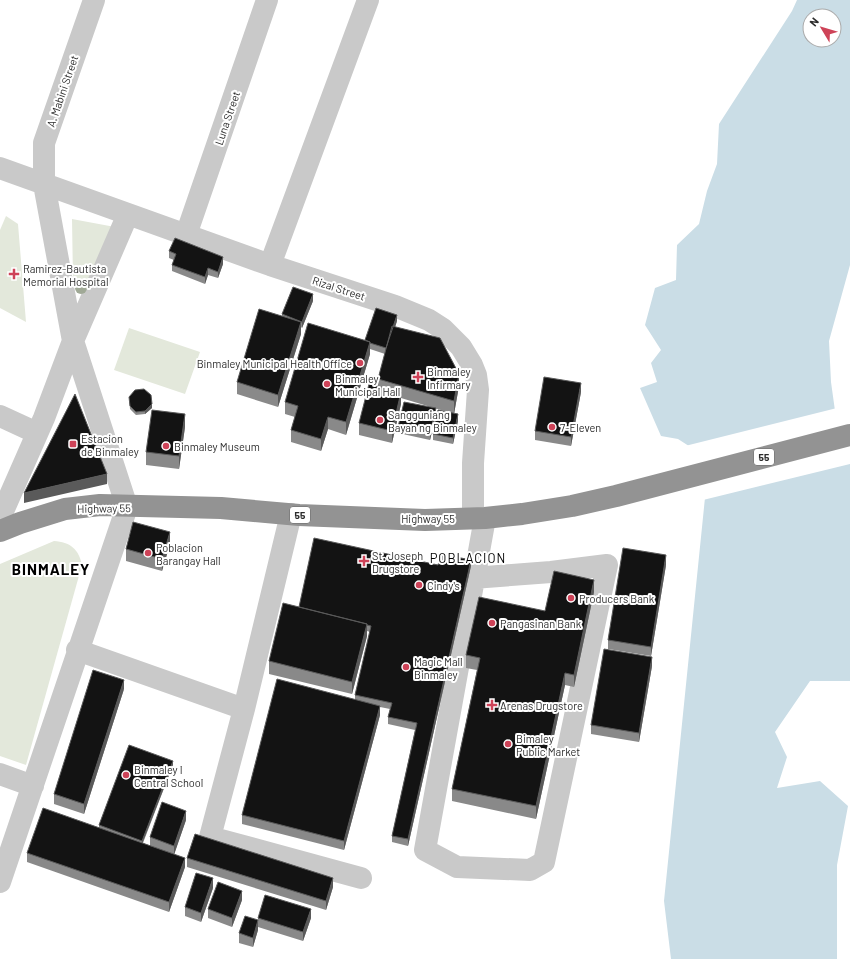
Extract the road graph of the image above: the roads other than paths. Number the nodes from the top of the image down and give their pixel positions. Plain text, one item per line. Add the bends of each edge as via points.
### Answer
1 (94, 0) edge
2 (267, 0) edge
3 (368, 0) edge
4 (0, 168) edge
5 (44, 184) junction
6 (128, 214) junction
7 (186, 235) junction
8 (270, 265) junction
9 (73, 341) junction
10 (0, 416) edge
11 (37, 433) junction
12 (850, 435) edge
13 (126, 507) junction
14 (291, 514) junction
15 (0, 518) edge
16 (479, 518) junction
17 (0, 531) edge
18 (473, 578) junction
19 (77, 650) junction
20 (244, 709) junction
21 (0, 774) edge
22 (33, 786) junction
23 (360, 878) dead end
24 (0, 882) edge

1 - 5 street, A. Mabini Street via 44,143
2 - 7 street, Luna Street
3 - 8 street
4 - 5 street, Rizal Street
5 - 6 street, Rizal Street
5 - 9 street, A. Mabini Street
6 - 7 street, Rizal Street
6 - 9 street
7 - 8 street, Rizal Street
8 - 16 street, Rizal Street via 395,306 429,320 443,329 461,347 476,375 478,390 473,463
9 - 11 street
9 - 13 street, A. Mabini Street
10 - 11 street
11 - 15 street
12 - 16 highway, Highway 55 / 55 via 572,506
13 - 14 highway, Highway 55 / 55 via 221,508
13 - 17 highway, Highway 55 / 55 via 100,505 65,509
13 - 19 street
14 - 16 highway, Highway 55 / 55 via 425,520
14 - 20 street
16 - 18 street, Rizal Street
18 - 18 street, Rizal Street via 607,565 544,862 530,870 457,867 425,850
19 - 20 street
19 - 22 street
20 - 23 street via 210,837
21 - 22 street
22 - 24 street

